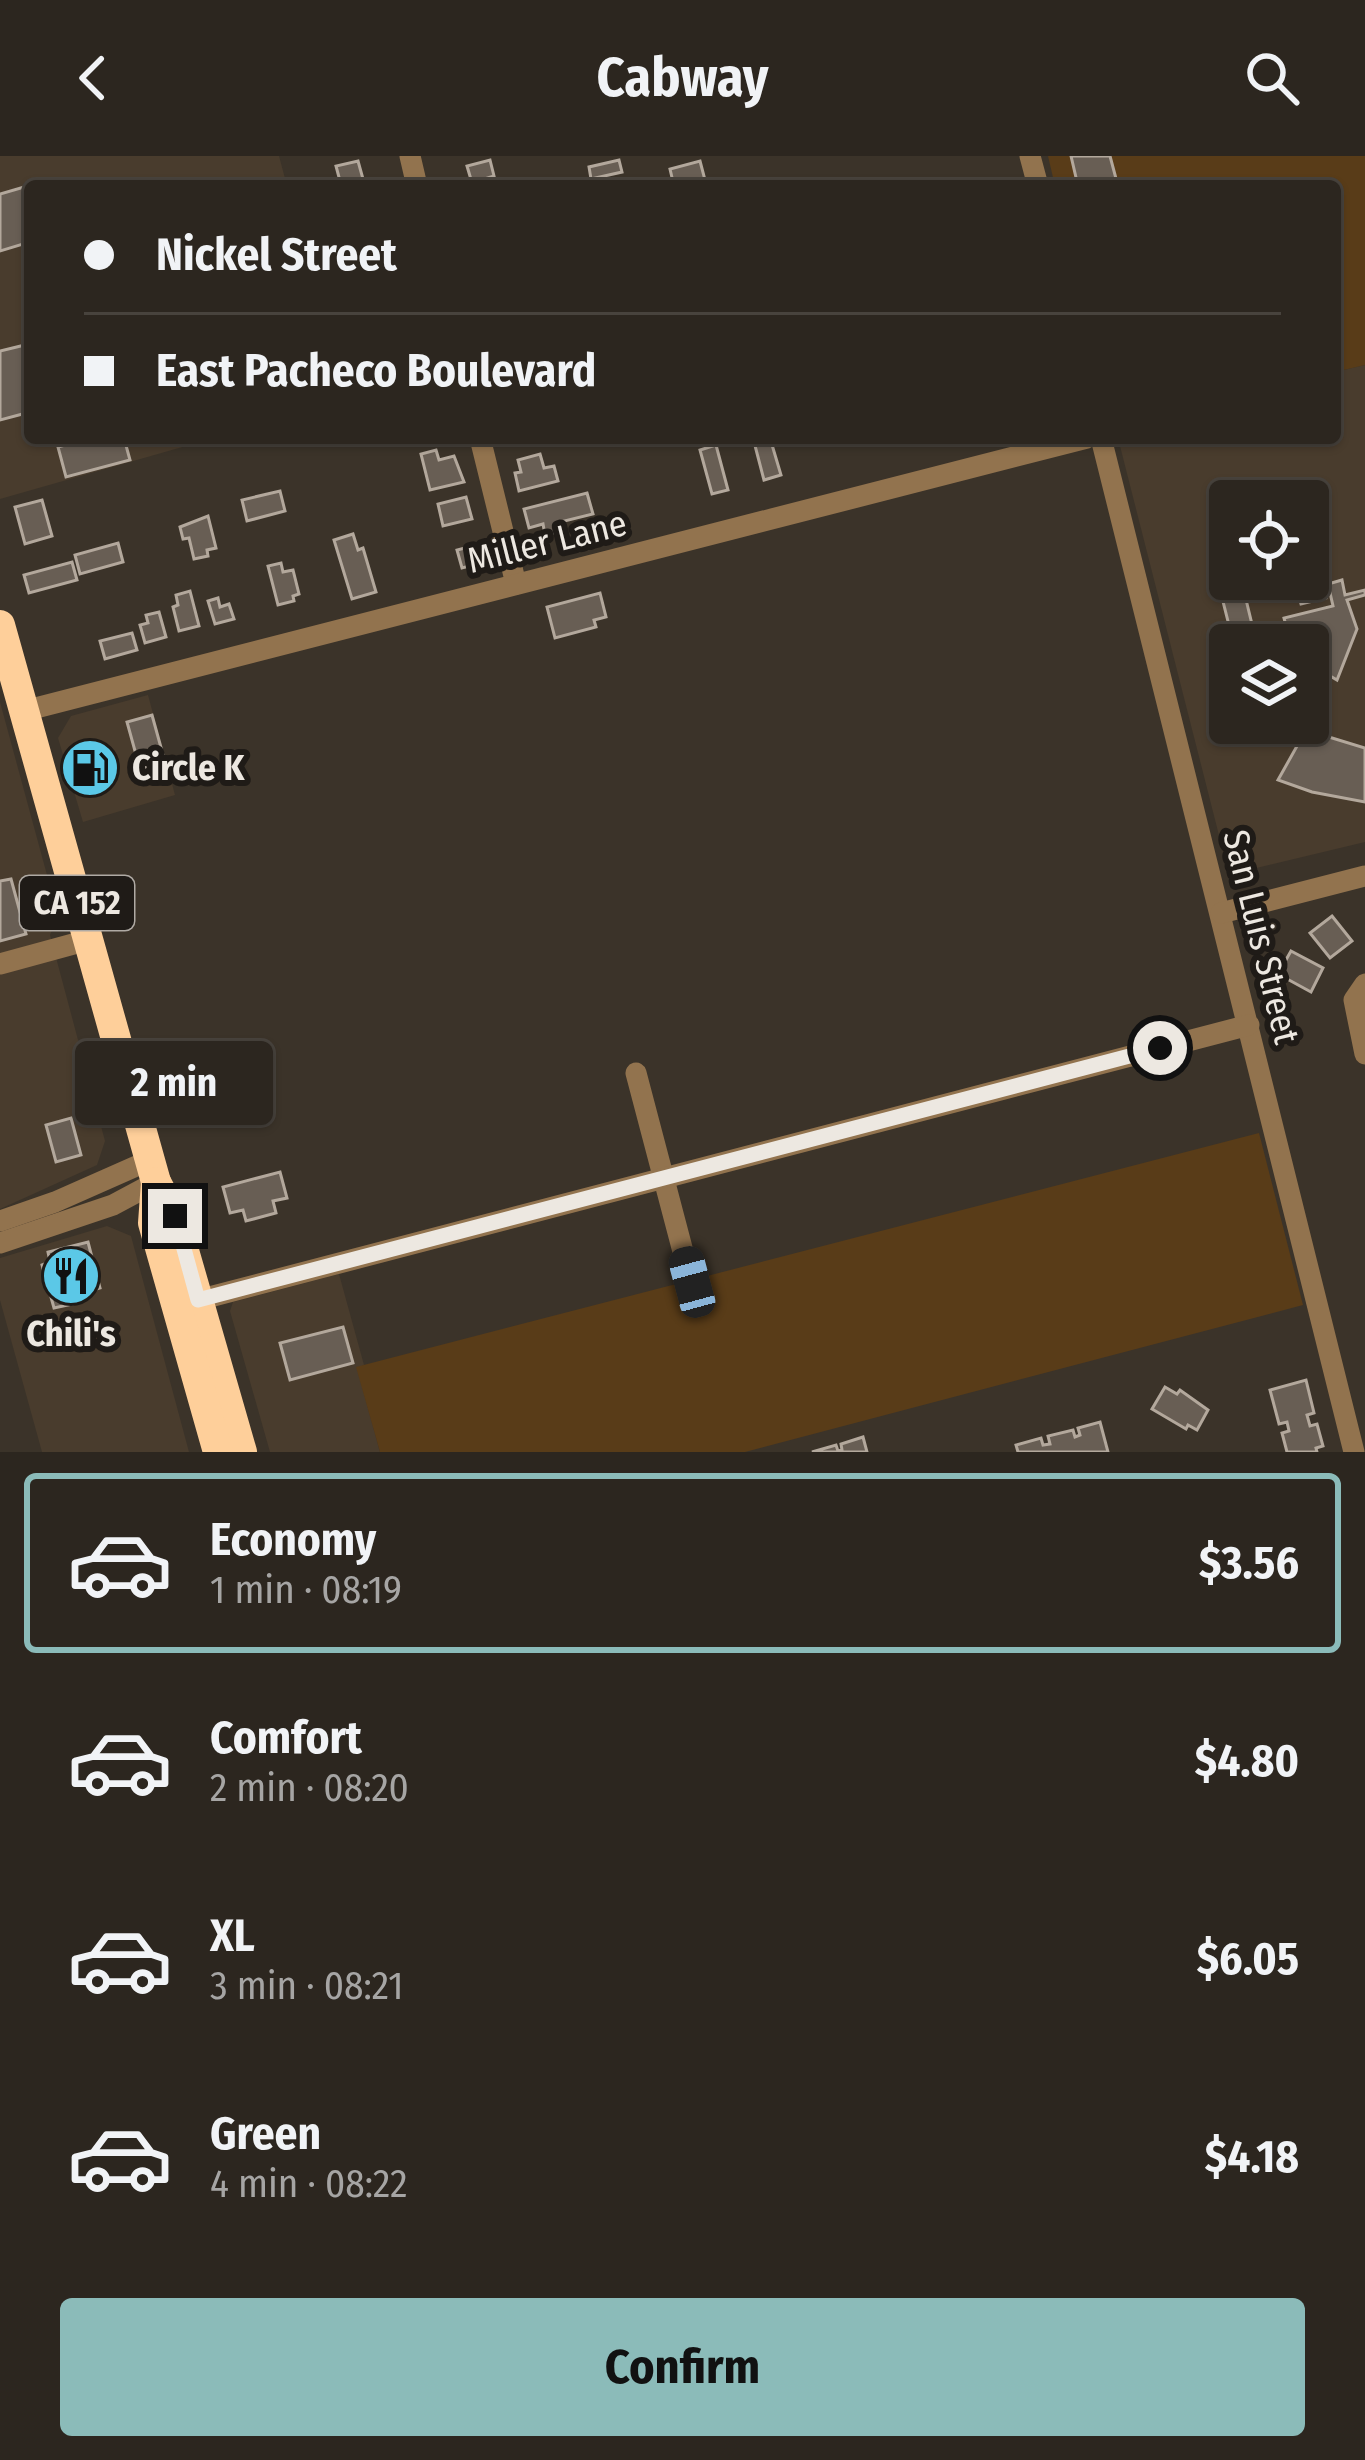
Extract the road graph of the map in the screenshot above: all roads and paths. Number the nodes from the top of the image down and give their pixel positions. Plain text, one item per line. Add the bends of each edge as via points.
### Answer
1 (481, 444) edge
2 (1064, 444) edge
3 (1103, 444) edge
4 (516, 584) junction
5 (0, 625) edge
6 (24, 712) junction
7 (1365, 876) edge
8 (1221, 913) junction
9 (88, 940) junction
10 (0, 964) edge
11 (1365, 984) edge
12 (1250, 1025) junction
13 (1365, 1054) edge
14 (637, 1073) dead end
15 (153, 1171) junction
16 (665, 1178) junction
17 (0, 1221) edge
18 (0, 1243) edge
19 (692, 1282) dead end
20 (198, 1300) junction
21 (218, 1452) edge
22 (242, 1452) edge
23 (1354, 1452) edge

1 - 4 street
2 - 4 street, Miller Lane
3 - 8 street, San Luis Street
4 - 6 street, Miller Lane
5 - 6 highway, CA 152
6 - 9 highway, CA 152
7 - 8 street
8 - 12 street, San Luis Street
9 - 10 street
9 - 15 highway, CA 152
11 - 13 street via 1354,1000
12 - 16 street
12 - 23 street, San Luis Street
14 - 16 street
15 - 17 street
15 - 18 street via 113,1205
15 - 20 highway, CA 152
15 - 21 highway, CA 152 via 153,1223
16 - 19 street
16 - 20 street
20 - 22 highway, CA 152

